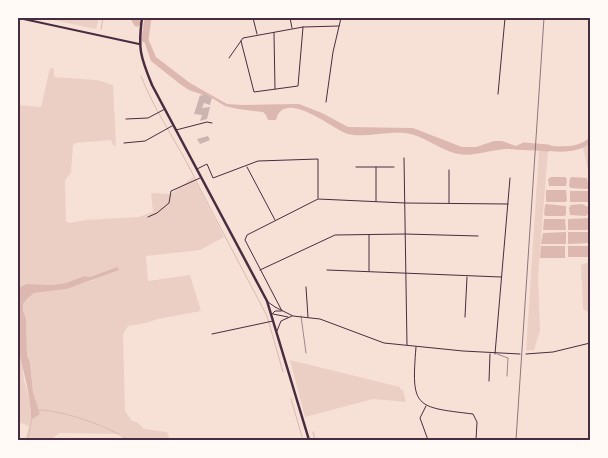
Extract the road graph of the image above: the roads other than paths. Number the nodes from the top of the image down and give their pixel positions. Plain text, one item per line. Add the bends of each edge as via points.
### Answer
1 (19, 18) edge
2 (142, 18) edge
3 (253, 18) edge
4 (290, 18) edge
5 (341, 18) edge
6 (505, 18) edge
7 (303, 26) junction
8 (339, 26) junction
9 (292, 28) junction
10 (274, 32) junction
11 (257, 35) junction
12 (241, 41) junction
13 (139, 44) junction
14 (229, 58) dead end
15 (275, 90) junction
16 (498, 94) dead end
17 (326, 102) dead end
18 (165, 109) junction
19 (126, 119) dead end
20 (212, 122) dead end
21 (174, 125) junction
22 (176, 130) junction
23 (124, 143) dead end
24 (404, 158) dead end
25 (247, 167) junction
26 (356, 167) dead end
27 (376, 167) junction
28 (394, 167) dead end
29 (198, 168) junction
30 (448, 170) dead end
31 (199, 178) junction
32 (510, 178) dead end
33 (318, 199) junction
34 (376, 202) junction
35 (405, 203) junction
36 (449, 203) junction
37 (508, 204) junction
38 (148, 217) dead end
39 (275, 221) junction
40 (369, 234) junction
41 (405, 234) junction
42 (478, 236) dead end
43 (260, 270) junction
44 (327, 270) dead end
45 (370, 272) junction
46 (406, 274) junction
47 (467, 276) junction
48 (502, 277) junction
49 (306, 287) dead end
50 (267, 301) junction
51 (282, 311) junction
52 (272, 314) junction
53 (293, 316) junction
54 (301, 316) junction
55 (289, 317) junction
56 (308, 317) junction
57 (465, 317) dead end
58 (273, 321) junction
59 (277, 331) junction
60 (212, 334) dead end
61 (590, 343) edge
62 (407, 346) junction
63 (416, 347) junction
64 (306, 353) dead end
65 (490, 354) junction
66 (495, 354) junction
67 (520, 354) dead end
68 (526, 354) dead end
69 (507, 376) dead end
70 (489, 381) dead end
71 (427, 406) junction
72 (309, 440) edge
73 (428, 440) edge
74 (476, 440) edge

1 - 13 street
2 - 13 main road
3 - 11 street
4 - 9 street
5 - 8 street
6 - 16 street
7 - 8 street
7 - 9 street
7 - 15 street via 298,86
8 - 17 street
9 - 10 street
10 - 11 street
10 - 15 street
11 - 12 street
12 - 14 street
12 - 15 street via 254,92
13 - 18 main road via 146,71
18 - 19 street via 148,118
18 - 21 main road
20 - 22 street
21 - 22 main road
21 - 23 street via 145,141
22 - 29 main road
24 - 35 street
25 - 29 street via 213,178 207,164
25 - 33 street via 258,161 318,159
25 - 39 street
26 - 27 street
27 - 28 street
27 - 34 street
29 - 31 main road
30 - 36 street
31 - 38 street via 170,191 169,203
31 - 50 main road
32 - 37 street
33 - 34 street
33 - 39 street
34 - 35 street
35 - 36 street
35 - 41 street
36 - 37 street
37 - 48 street
39 - 43 street via 247,235 245,240
40 - 41 street
40 - 43 street via 329,237
40 - 45 street
41 - 42 street
41 - 46 street
43 - 51 street
44 - 45 street
45 - 46 street
46 - 47 street
46 - 62 street
47 - 48 street
47 - 57 street
48 - 66 street
49 - 56 street
50 - 51 street
50 - 52 main road
51 - 52 street
51 - 53 street
52 - 55 street
52 - 58 main road
53 - 54 street
53 - 55 street
54 - 56 street
54 - 64 lane
55 - 59 street via 281,321
56 - 62 street via 384,343
58 - 59 main road
58 - 60 street
59 - 72 main road
61 - 68 street via 553,352
62 - 63 street
63 - 65 street
63 - 71 street via 413,385 419,400
65 - 66 street
65 - 70 street
66 - 67 street
66 - 69 lane via 508,358
71 - 73 street via 420,418
71 - 74 street via 446,412 473,414 477,422

